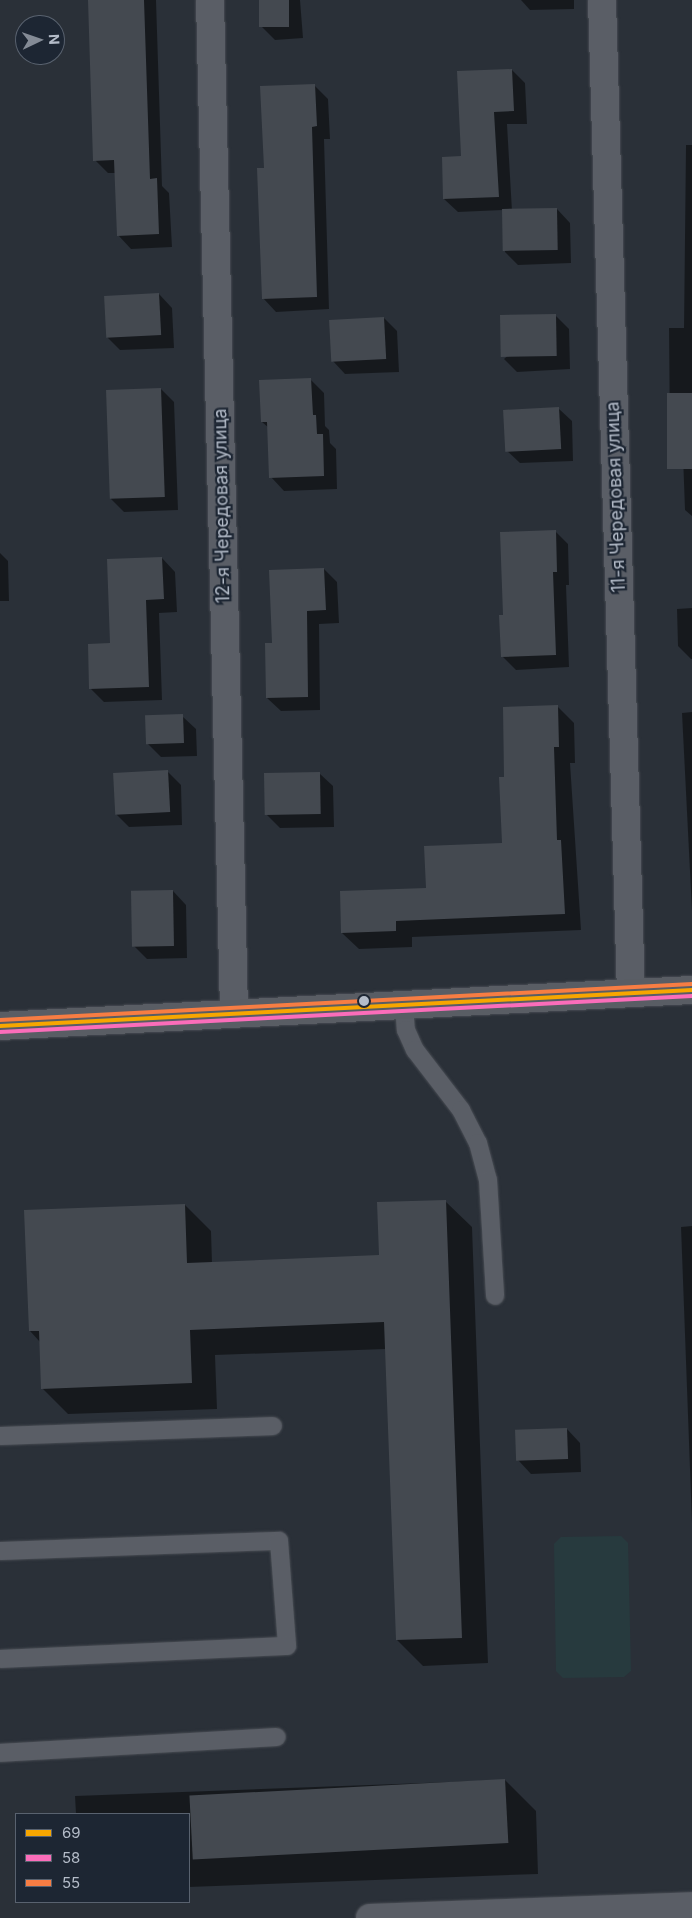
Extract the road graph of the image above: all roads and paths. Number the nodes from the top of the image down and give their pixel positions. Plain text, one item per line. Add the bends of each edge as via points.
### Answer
1 (210, 0) edge
2 (602, 0) edge
3 (692, 990) edge
4 (631, 993) junction
5 (404, 1004) junction
6 (234, 1013) junction
7 (0, 1026) edge
8 (495, 1296) dead end
9 (273, 1426) dead end
10 (0, 1436) edge
11 (0, 1551) edge
12 (0, 1659) edge
13 (277, 1737) dead end
14 (0, 1753) edge
15 (692, 1906) edge
16 (370, 1918) edge

1 - 6 street, 12-я Чередовая улица
2 - 4 street, 11-я Чередовая улица
3 - 4 main road
4 - 5 main road
5 - 6 main road
5 - 8 lane via 406,1030 415,1050 462,1110 478,1143 488,1180
6 - 7 main road
9 - 10 lane
11 - 12 lane via 279,1541 287,1646
13 - 14 lane
15 - 16 street

